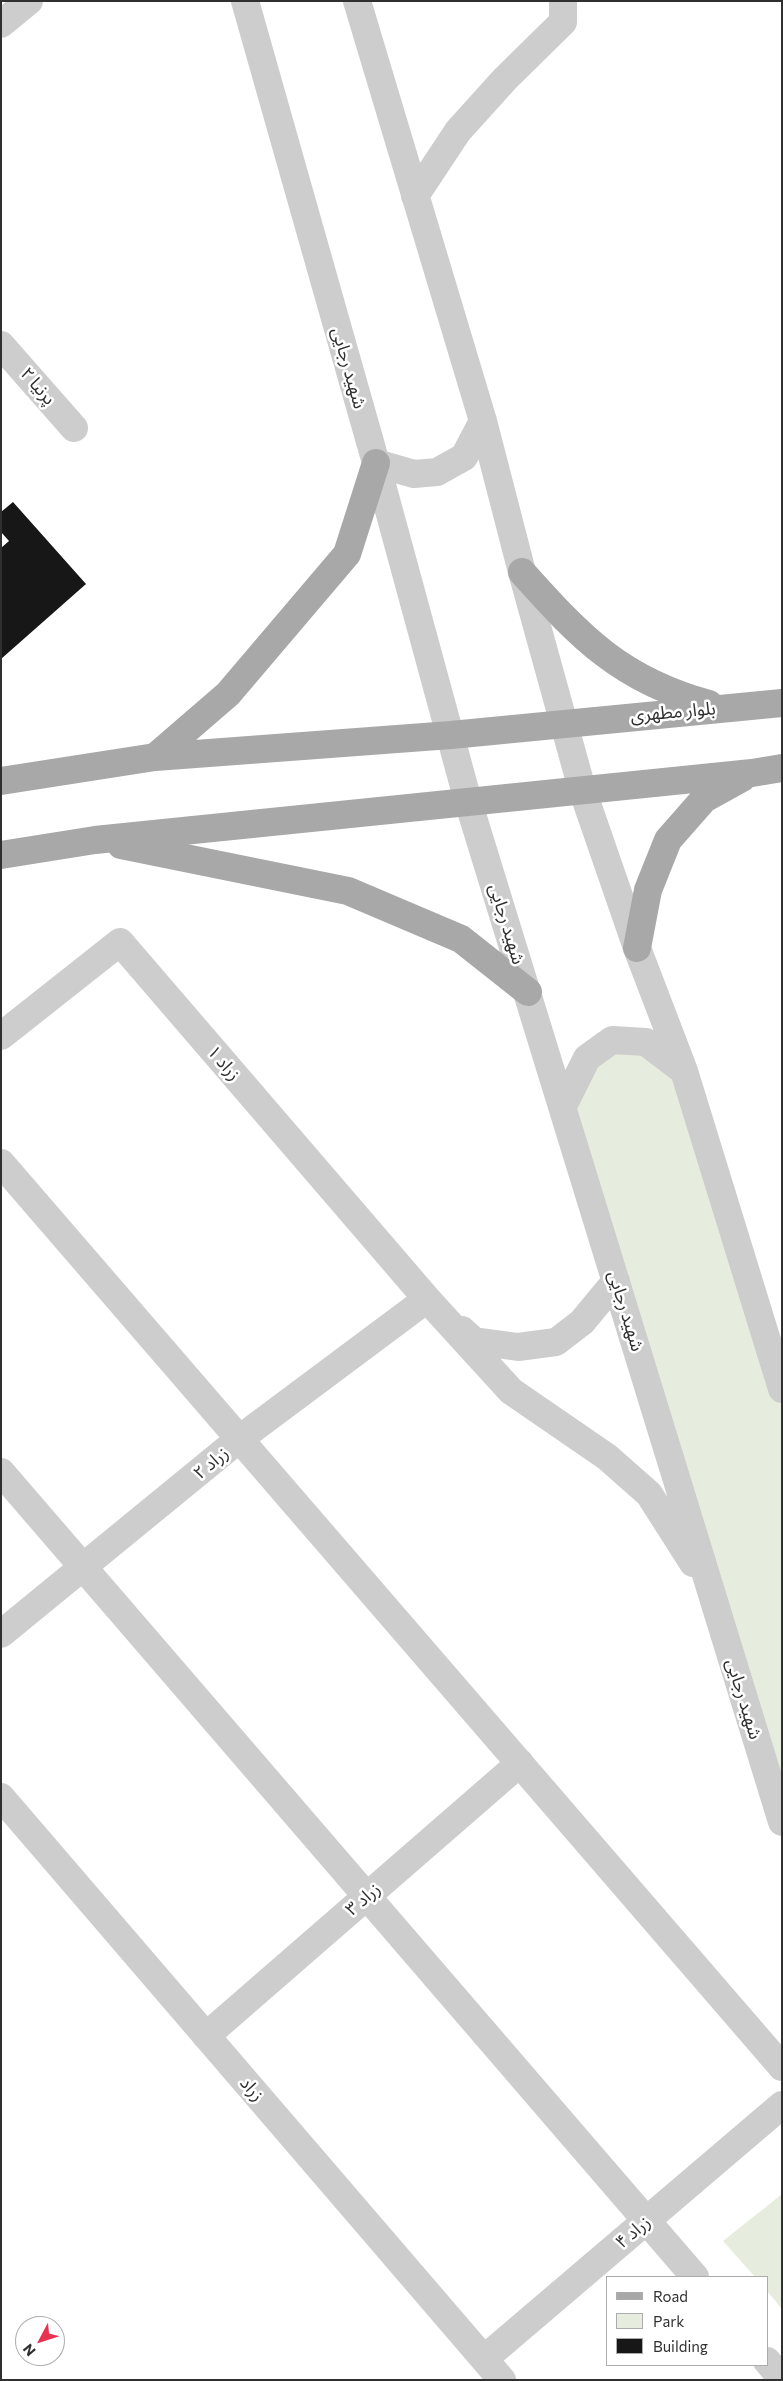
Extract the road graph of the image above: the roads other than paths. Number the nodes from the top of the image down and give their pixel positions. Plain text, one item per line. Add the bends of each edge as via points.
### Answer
1 (29, 1) edge
2 (245, 1) edge
3 (357, 1) edge
4 (561, 8) edge
5 (1, 24) edge
6 (415, 196) junction
7 (1, 345) edge
8 (483, 421) junction
9 (74, 428) dead end
10 (376, 463) junction
11 (522, 572) junction
12 (782, 703) edge
13 (722, 708) junction
14 (564, 722) junction
15 (451, 734) junction
16 (155, 757) junction
17 (782, 768) edge
18 (752, 773) junction
19 (1, 781) edge
20 (582, 789) junction
21 (468, 801) junction
22 (95, 840) junction
23 (1, 855) edge
24 (638, 948) junction
25 (528, 992) junction
26 (1, 1036) edge
27 (684, 1071) junction
28 (563, 1106) junction
29 (1, 1163) edge
30 (616, 1280) junction
31 (427, 1299) junction
32 (782, 1389) edge
33 (238, 1440) junction
34 (1, 1472) edge
35 (84, 1568) junction
36 (712, 1594) junction
37 (1, 1634) edge
38 (520, 1763) junction
39 (1, 1797) edge
40 (782, 1822) edge
41 (367, 1896) junction
42 (206, 2036) junction
43 (782, 2067) edge
44 (782, 2105) edge
45 (646, 2220) junction
46 (694, 2276) edge
47 (484, 2359) junction
48 (768, 2362) edge
49 (782, 2379) edge
50 (502, 2380) edge

1 - 5 street
2 - 10 street, شهید رجایی
3 - 6 street
4 - 6 street via 458,131
6 - 8 street
7 - 9 street, پرنیا ۲
8 - 10 street via 464,457 437,472 414,474
8 - 11 street
10 - 15 street, شهید رجایی
10 - 16 main road via 347,554 228,694
11 - 13 main road via 579,634 610,660 683,697
11 - 14 street
12 - 13 main road, بلوار مطهری
13 - 14 main road, بلوار مطهری
14 - 15 main road, بلوار مطهری
14 - 20 street
15 - 16 main road, بلوار مطهری
15 - 21 street, شهید رجایی
16 - 19 main road, بلوار مطهری
17 - 18 main road
18 - 20 main road
18 - 24 main road via 704,800 668,840 648,890
20 - 21 main road
20 - 24 street
21 - 22 main road
21 - 25 street, شهید رجایی
22 - 23 main road
22 - 25 main road via 348,891 460,939
24 - 27 street
25 - 28 street, شهید رجایی
26 - 31 street, زراد ۱ via 120,942
27 - 28 street via 646,1042 612,1040 587,1058
27 - 32 street
28 - 30 street, شهید رجایی
29 - 33 street
30 - 31 street via 582,1322 556,1342 518,1347 474,1341
30 - 36 street, شهید رجایی
31 - 33 street, زراد ۲
31 - 36 street via 511,1391 607,1457 649,1494
33 - 35 street, زراد ۲
33 - 38 street
34 - 35 street
35 - 37 street, زراد ۲
35 - 41 street
36 - 40 street, شهید رجایی
38 - 41 street, زراد ۳
38 - 43 street
39 - 42 street, زراد
41 - 42 street, زراد ۳
41 - 45 street
42 - 47 street, زراد
44 - 45 street, زراد ۴
45 - 46 street
45 - 47 street, زراد ۴
47 - 50 street, زراد
48 - 49 street

